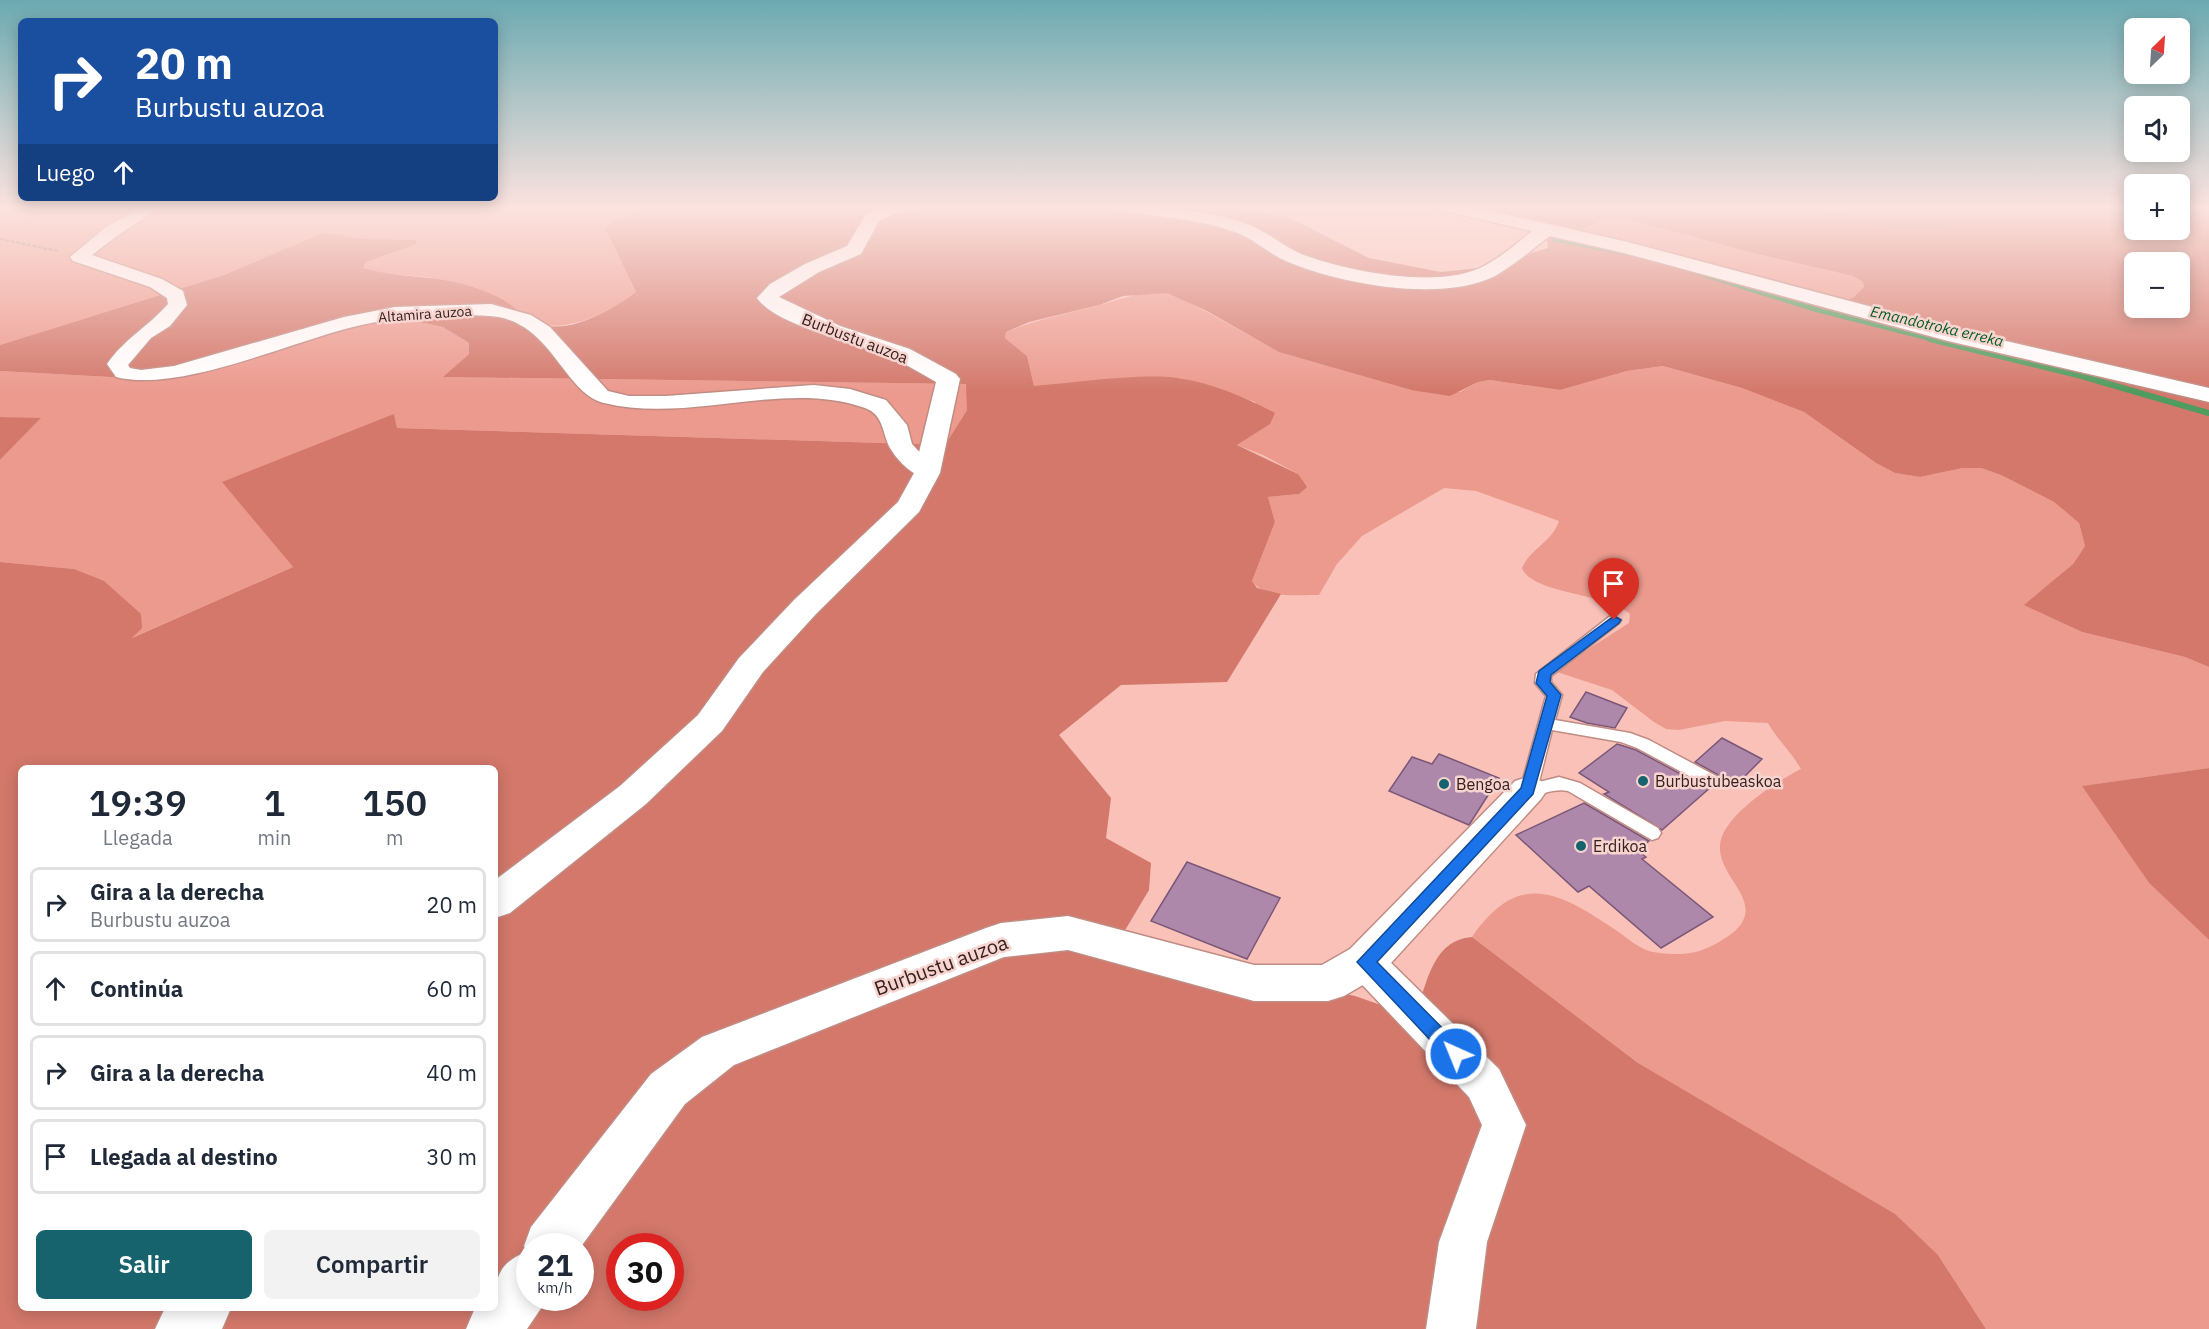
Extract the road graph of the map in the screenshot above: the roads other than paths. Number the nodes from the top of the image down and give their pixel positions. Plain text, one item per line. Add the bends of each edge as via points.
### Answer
1 (110, 268) edge
2 (812, 268) edge
3 (1333, 268) edge
4 (1492, 268) edge
5 (1703, 268) edge
6 (2209, 395) edge
7 (927, 473) junction
8 (1614, 620) dead end
9 (1548, 724) junction
10 (1710, 780) dead end
11 (1528, 790) junction
12 (1652, 833) dead end
13 (498, 900) edge
14 (1365, 962) junction
15 (560, 1233) edge
16 (516, 1297) edge
17 (201, 1311) edge
18 (183, 1329) edge
19 (494, 1329) edge
20 (1450, 1329) edge

1 - 7 street, Altamira auzoa via 156,284 176,295 178,305 117,364 123,373 141,376 176,372 351,321 395,313 491,310 524,319 543,331 600,396 630,404 814,391 850,395 878,405 896,426 901,446
2 - 7 street, Burbustu auzoa via 767,298 832,331 902,354 948,379
3 - 4 street via 1407,281 1467,279
5 - 6 street via 1956,336
7 - 13 street, Burbustu auzoa via 909,506 751,665 710,723 633,795
8 - 9 lane via 1544,674 1543,683 1554,695
9 - 10 lane via 1624,737
9 - 11 lane
11 - 12 lane via 1559,783 1574,787
11 - 14 street, Burbustu auzoa
14 - 15 street, Burbustu auzoa via 1328,984 1254,983 1068,933 1001,940 718,1051 668,1089
14 - 20 street via 1484,1083 1504,1125 1463,1242
16 - 19 street
17 - 18 street

